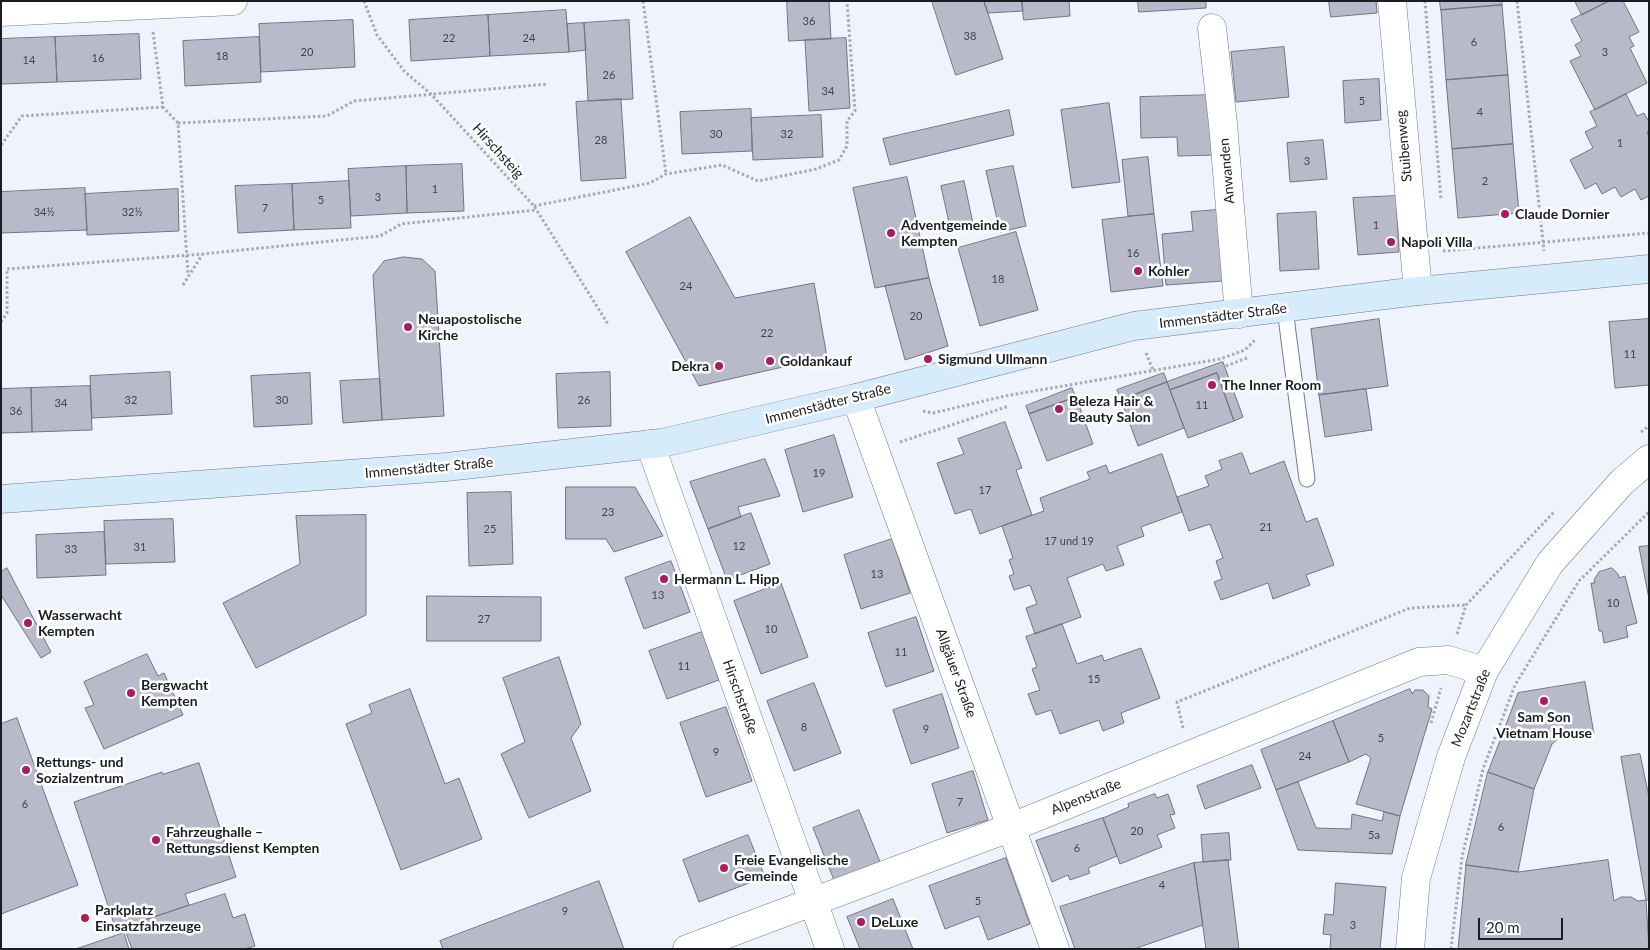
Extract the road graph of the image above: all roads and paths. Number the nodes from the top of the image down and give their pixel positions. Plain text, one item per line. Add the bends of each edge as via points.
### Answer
1 (233, 1) edge
2 (364, 1) edge
3 (644, 1) edge
4 (847, 1) edge
5 (1392, 1) edge
6 (1425, 1) edge
7 (1516, 1) edge
8 (149, 6) junction
9 (1, 12) edge
10 (1212, 28) dead end
11 (548, 84) dead end
12 (431, 94) junction
13 (163, 107) junction
14 (178, 123) junction
15 (1, 145) edge
16 (666, 174) junction
17 (1441, 200) dead end
18 (535, 208) junction
19 (1649, 233) edge
20 (1444, 240) dead end
21 (1543, 241) junction
22 (1445, 250) junction
23 (1414, 253) junction
24 (203, 254) junction
25 (187, 255) junction
26 (1649, 269) edge
27 (188, 274) junction
28 (1547, 279) junction
29 (183, 285) dead end
30 (1418, 292) junction
31 (1285, 309) junction
32 (1239, 314) junction
33 (1, 322) edge
34 (608, 324) dead end
35 (1247, 358) dead end
36 (1226, 366) dead end
37 (856, 398) junction
38 (1008, 406) dead end
39 (914, 409) dead end
40 (650, 444) junction
41 (875, 451) junction
42 (1649, 459) edge
43 (1307, 479) dead end
44 (1, 499) edge
45 (1649, 512) edge
46 (1466, 605) dead end
47 (1484, 671) junction
48 (1189, 756) junction
49 (1012, 827) junction
50 (812, 901) junction
51 (688, 949) edge
52 (830, 949) edge
53 (1055, 949) edge
54 (1410, 949) edge
55 (1452, 949) edge

1 - 8 street
2 - 12 path, Hirschsteig via 377,35 405,72
3 - 16 path
4 - 16 path via 854,111 847,121 847,146 839,160 816,169 758,181 722,165
5 - 23 street, Stuibenweg
6 - 17 path
7 - 21 path
8 - 9 street
8 - 13 path
10 - 32 street, Anwanden
11 - 12 path
12 - 14 path via 354,100 326,116
12 - 18 path, Hirschsteig
13 - 14 path
13 - 15 path via 22,116
14 - 25 path
16 - 18 path via 650,183
18 - 24 path via 401,224 380,236
18 - 34 path, Hirschsteig
19 - 21 path
20 - 22 path
21 - 22 path
21 - 28 path
22 - 23 path
23 - 30 street, Stuibenweg
24 - 25 path
24 - 27 path
25 - 27 path
25 - 33 path via 7,269 7,313
26 - 28 street, Immenstädter Straße
27 - 29 path
28 - 30 street, Immenstädter Straße
30 - 31 street, Immenstädter Straße
31 - 32 street, Immenstädter Straße
31 - 39 path via 1245,350 1220,359 1005,396 933,413
31 - 43 lane
32 - 37 street, Immenstädter Straße via 1134,326
35 - 36 path
37 - 40 street, Immenstädter Straße
37 - 41 street, Allgäuer Straße
38 - 41 path
40 - 44 street, Immenstädter Straße via 446,468
40 - 50 street, Hirschstraße
41 - 49 street, Allgäuer Straße
42 - 47 street, Mozartstraße via 1622,482 1550,563
45 - 55 path via 1579,581 1516,684 1483,769 1462,857
46 - 48 path via 1410,608 1177,702
47 - 48 street, Alpenstraße via 1448,660 1419,662
47 - 54 street, Mozartstraße via 1451,757 1416,878
48 - 49 street, Alpenstraße
49 - 50 street, Alpenstraße
49 - 53 street, Allgäuer Straße
50 - 51 street, Alpenstraße
50 - 52 street, Hirschstraße

